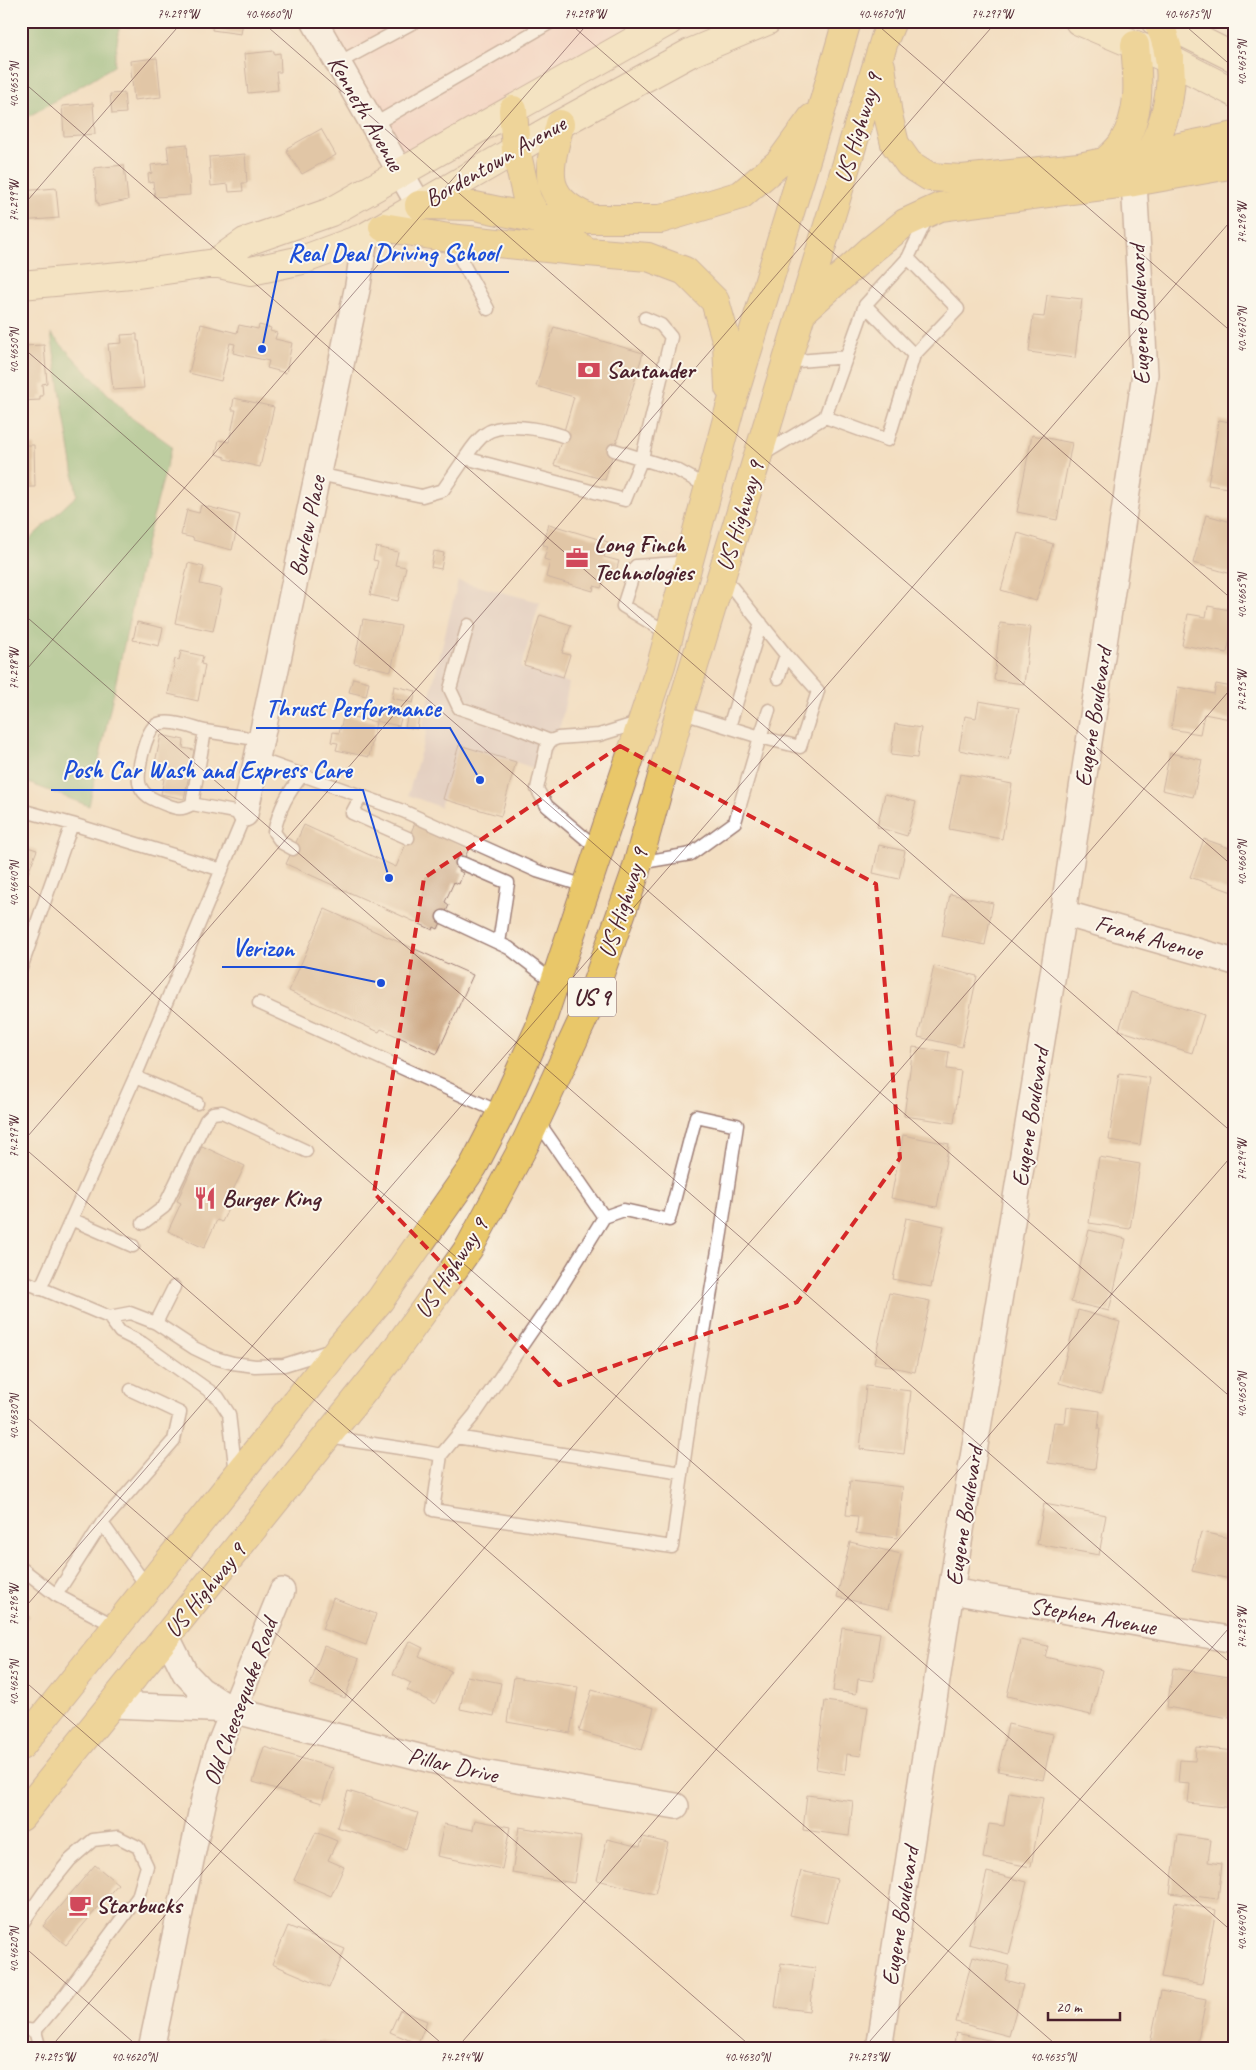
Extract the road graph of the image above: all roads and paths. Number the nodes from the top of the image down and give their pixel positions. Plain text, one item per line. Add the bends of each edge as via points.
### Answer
1 (314, 21) edge
2 (416, 21) edge
3 (553, 21) edge
4 (669, 21) edge
5 (767, 21) edge
6 (1079, 21) edge
7 (1157, 22) edge
8 (844, 28) edge
9 (886, 39) edge
10 (1135, 45) junction
11 (1235, 58) edge
12 (1171, 60) junction
13 (338, 63) junction
14 (1235, 93) edge
15 (824, 101) junction
16 (513, 110) junction
17 (560, 124) junction
18 (373, 125) junction
19 (1235, 136) edge
20 (516, 150) junction
21 (1150, 154) junction
22 (1106, 161) junction
23 (1235, 164) edge
24 (400, 173) junction
25 (1134, 182) junction
26 (419, 205) junction
27 (930, 212) junction
28 (538, 219) junction
29 (594, 220) junction
30 (374, 232) junction
31 (449, 238) junction
32 (588, 252) junction
33 (908, 258) junction
34 (214, 262) junction
35 (21, 284) edge
36 (864, 306) junction
37 (488, 309) dead end
38 (802, 312) junction
39 (645, 318) dead end
40 (914, 355) junction
41 (847, 357) junction
42 (786, 362) junction
43 (730, 408) junction
44 (825, 417) junction
45 (563, 436) dead end
46 (614, 450) dead end
47 (757, 457) junction
48 (465, 458) junction
49 (642, 458) junction
50 (318, 474) junction
51 (708, 488) junction
52 (689, 562) junction
53 (722, 575) junction
54 (760, 623) junction
55 (468, 625) dead end
56 (669, 634) junction
57 (786, 655) junction
58 (778, 678) dead end
59 (769, 710) dead end
60 (680, 712) junction
61 (641, 722) junction
62 (729, 727) junction
63 (205, 731) junction
64 (760, 737) junction
65 (550, 741) junction
66 (260, 750) junction
67 (303, 774) junction
68 (361, 796) junction
69 (192, 804) junction
70 (21, 810) edge
71 (245, 814) junction
72 (72, 824) junction
73 (408, 838) dead end
74 (293, 849) dead end
75 (599, 850) junction
76 (462, 863) dead end
77 (638, 863) junction
78 (222, 870) junction
79 (588, 887) junction
80 (1064, 913) junction
81 (443, 917) dead end
82 (499, 943) junction
83 (1235, 962) edge
84 (21, 968) edge
85 (555, 983) junction
86 (258, 1003) dead end
87 (135, 1077) junction
88 (197, 1103) dead end
89 (501, 1113) junction
90 (536, 1120) junction
91 (306, 1151) dead end
92 (604, 1217) junction
93 (72, 1219) junction
94 (143, 1223) dead end
95 (133, 1246) dead end
96 (21, 1280) edge
97 (174, 1287) dead end
98 (40, 1289) junction
99 (109, 1317) junction
100 (156, 1323) junction
101 (339, 1348) junction
102 (131, 1390) dead end
103 (328, 1437) junction
104 (456, 1437) junction
105 (441, 1456) junction
106 (682, 1473) junction
107 (237, 1478) junction
108 (102, 1523) junction
109 (22, 1569) edge
110 (148, 1588) junction
111 (282, 1591) dead end
112 (951, 1591) junction
113 (56, 1596) junction
114 (117, 1627) junction
115 (167, 1637) junction
116 (1235, 1640) edge
117 (113, 1704) junction
118 (232, 1710) junction
119 (27, 1728) edge
120 (676, 1806) dead end
121 (21, 1817) edge
122 (21, 1925) edge
123 (21, 2029) edge
124 (35, 2031) junction
125 (40, 2049) edge
126 (151, 2049) edge
127 (879, 2049) edge

1 - 13 street, Kenneth Avenue
2 - 13 lane
3 - 18 lane
4 - 16 street, Bordentown Avenue
5 - 17 street, Bordentown Avenue via 690,53
6 - 10 street
7 - 11 street
7 - 12 highway via 1166,38
8 - 15 highway, US Highway 9 / US 9
9 - 22 highway via 888,115 895,144 910,164 930,177 962,179 1079,167
9 - 38 highway, US Highway 9 / US 9
10 - 12 street
10 - 22 highway via 1136,112 1122,145
12 - 14 street
12 - 21 highway via 1170,98
13 - 18 street, Kenneth Avenue
15 - 29 highway via 780,162 741,194 661,219
15 - 43 highway, US Highway 9 / US 9
16 - 20 highway
16 - 24 street, Bordentown Avenue
17 - 20 street, Bordentown Avenue
17 - 29 highway via 551,158 551,183 560,200 572,211
18 - 24 street, Kenneth Avenue
19 - 21 highway
20 - 26 street, Bordentown Avenue
20 - 28 highway via 528,199
21 - 22 highway
21 - 25 highway
23 - 25 highway
24 - 26 street, Kenneth Avenue
24 - 34 street, Bordentown Avenue via 331,212 245,242
25 - 27 highway via 940,207
25 - 80 street, Eugene Boulevard via 1145,374
26 - 28 highway via 475,206
26 - 30 street, Bordentown Avenue
27 - 33 lane
27 - 38 highway via 905,223
28 - 29 highway
28 - 32 highway
30 - 31 highway
30 - 34 street, Bordentown Avenue via 302,260 251,271
30 - 50 street, Burlew Place via 358,285
31 - 32 highway
31 - 37 lane
32 - 43 highway via 648,257 667,264 685,271 715,301 727,343
33 - 36 lane
33 - 40 lane via 958,309
34 - 35 street, Bordentown Avenue via 131,275
36 - 40 lane
36 - 41 lane
38 - 42 highway, US Highway 9 / US 9
39 - 49 lane via 661,325 670,337
40 - 44 lane via 888,440
41 - 42 lane
41 - 44 lane
42 - 47 highway, US Highway 9 / US 9
43 - 51 highway, US Highway 9 / US 9
44 - 47 lane
45 - 48 lane via 542,429 513,427 487,432
46 - 49 lane
47 - 53 highway, US Highway 9 / US 9
48 - 49 lane via 625,500
48 - 50 lane via 443,490 422,496
49 - 51 lane via 677,470
50 - 66 street, Burlew Place
51 - 52 highway, US Highway 9 / US 9
52 - 56 highway, US Highway 9 / US 9
52 - 56 lane via 636,566 623,606
53 - 54 lane
53 - 60 highway, US Highway 9 / US 9
54 - 57 lane
54 - 62 lane
55 - 65 lane via 450,689 459,708
56 - 61 highway, US Highway 9 / US 9
57 - 58 lane
57 - 64 lane via 818,691 800,747
59 - 64 lane
60 - 62 lane
60 - 77 highway, US Highway 9 / US 9
61 - 65 lane via 599,735
61 - 75 highway, US Highway 9 / US 9
62 - 64 lane
63 - 66 lane
63 - 69 lane
63 - 69 lane via 157,724 150,730 138,773 140,785 148,798 176,808 184,809
64 - 77 lane via 735,822 691,854
65 - 75 lane via 538,789 547,806
66 - 67 lane
66 - 71 street, Burlew Place
67 - 68 lane
67 - 74 lane via 287,794 278,812 274,832 282,843
68 - 73 lane via 352,813
68 - 79 lane via 537,871
69 - 71 lane
70 - 72 lane
71 - 78 lane
72 - 78 lane
72 - 84 lane
75 - 79 highway, US Highway 9 / US 9
76 - 82 lane via 508,883
77 - 90 highway, US Highway 9 / US 9 via 586,1013
78 - 87 lane
79 - 85 highway, US Highway 9 / US 9
80 - 83 street, Frank Avenue
80 - 112 street, Eugene Boulevard
81 - 82 lane
82 - 85 lane
85 - 89 highway, US Highway 9 / US 9 via 539,1029
86 - 89 lane
87 - 88 lane
87 - 93 lane
89 - 101 highway, US Highway 9 / US 9 via 473,1167 380,1300
90 - 92 lane
90 - 103 highway, US Highway 9 / US 9 via 469,1248
91 - 94 lane via 222,1112 213,1113 206,1120 164,1207
92 - 104 lane via 553,1300
92 - 106 lane via 624,1210 669,1220 696,1116 737,1124
93 - 95 lane
93 - 98 lane
96 - 98 lane
97 - 100 lane
98 - 99 lane
99 - 100 lane via 130,1313
99 - 107 lane via 120,1332 142,1343 218,1397 229,1414
100 - 101 lane via 194,1348 232,1363 284,1365
101 - 107 highway, US Highway 9 / US 9
102 - 108 lane via 180,1413 174,1440
103 - 105 lane
103 - 115 highway, US Highway 9 / US 9
104 - 105 lane
104 - 106 lane
105 - 106 lane via 433,1510 672,1547
107 - 110 highway, US Highway 9 / US 9
108 - 110 lane
108 - 113 lane
109 - 113 lane
110 - 114 highway, US Highway 9 / US 9
111 - 118 street, Old Cheesequake Road
112 - 116 street, Stephen Avenue
112 - 127 street, Eugene Boulevard
113 - 114 lane
114 - 119 highway, US Highway 9 / US 9
115 - 117 highway, US Highway 9 / US 9
115 - 118 street, Pillar Drive via 184,1673 201,1690
117 - 118 street, Pillar Drive
117 - 121 highway, US Highway 9 / US 9
118 - 120 street, Pillar Drive via 483,1774
118 - 126 street, Old Cheesequake Road via 216,1751 204,1799
122 - 124 lane via 70,1860 94,1840 118,1837 138,1847 147,1866 138,1897
123 - 124 lane
124 - 125 lane

